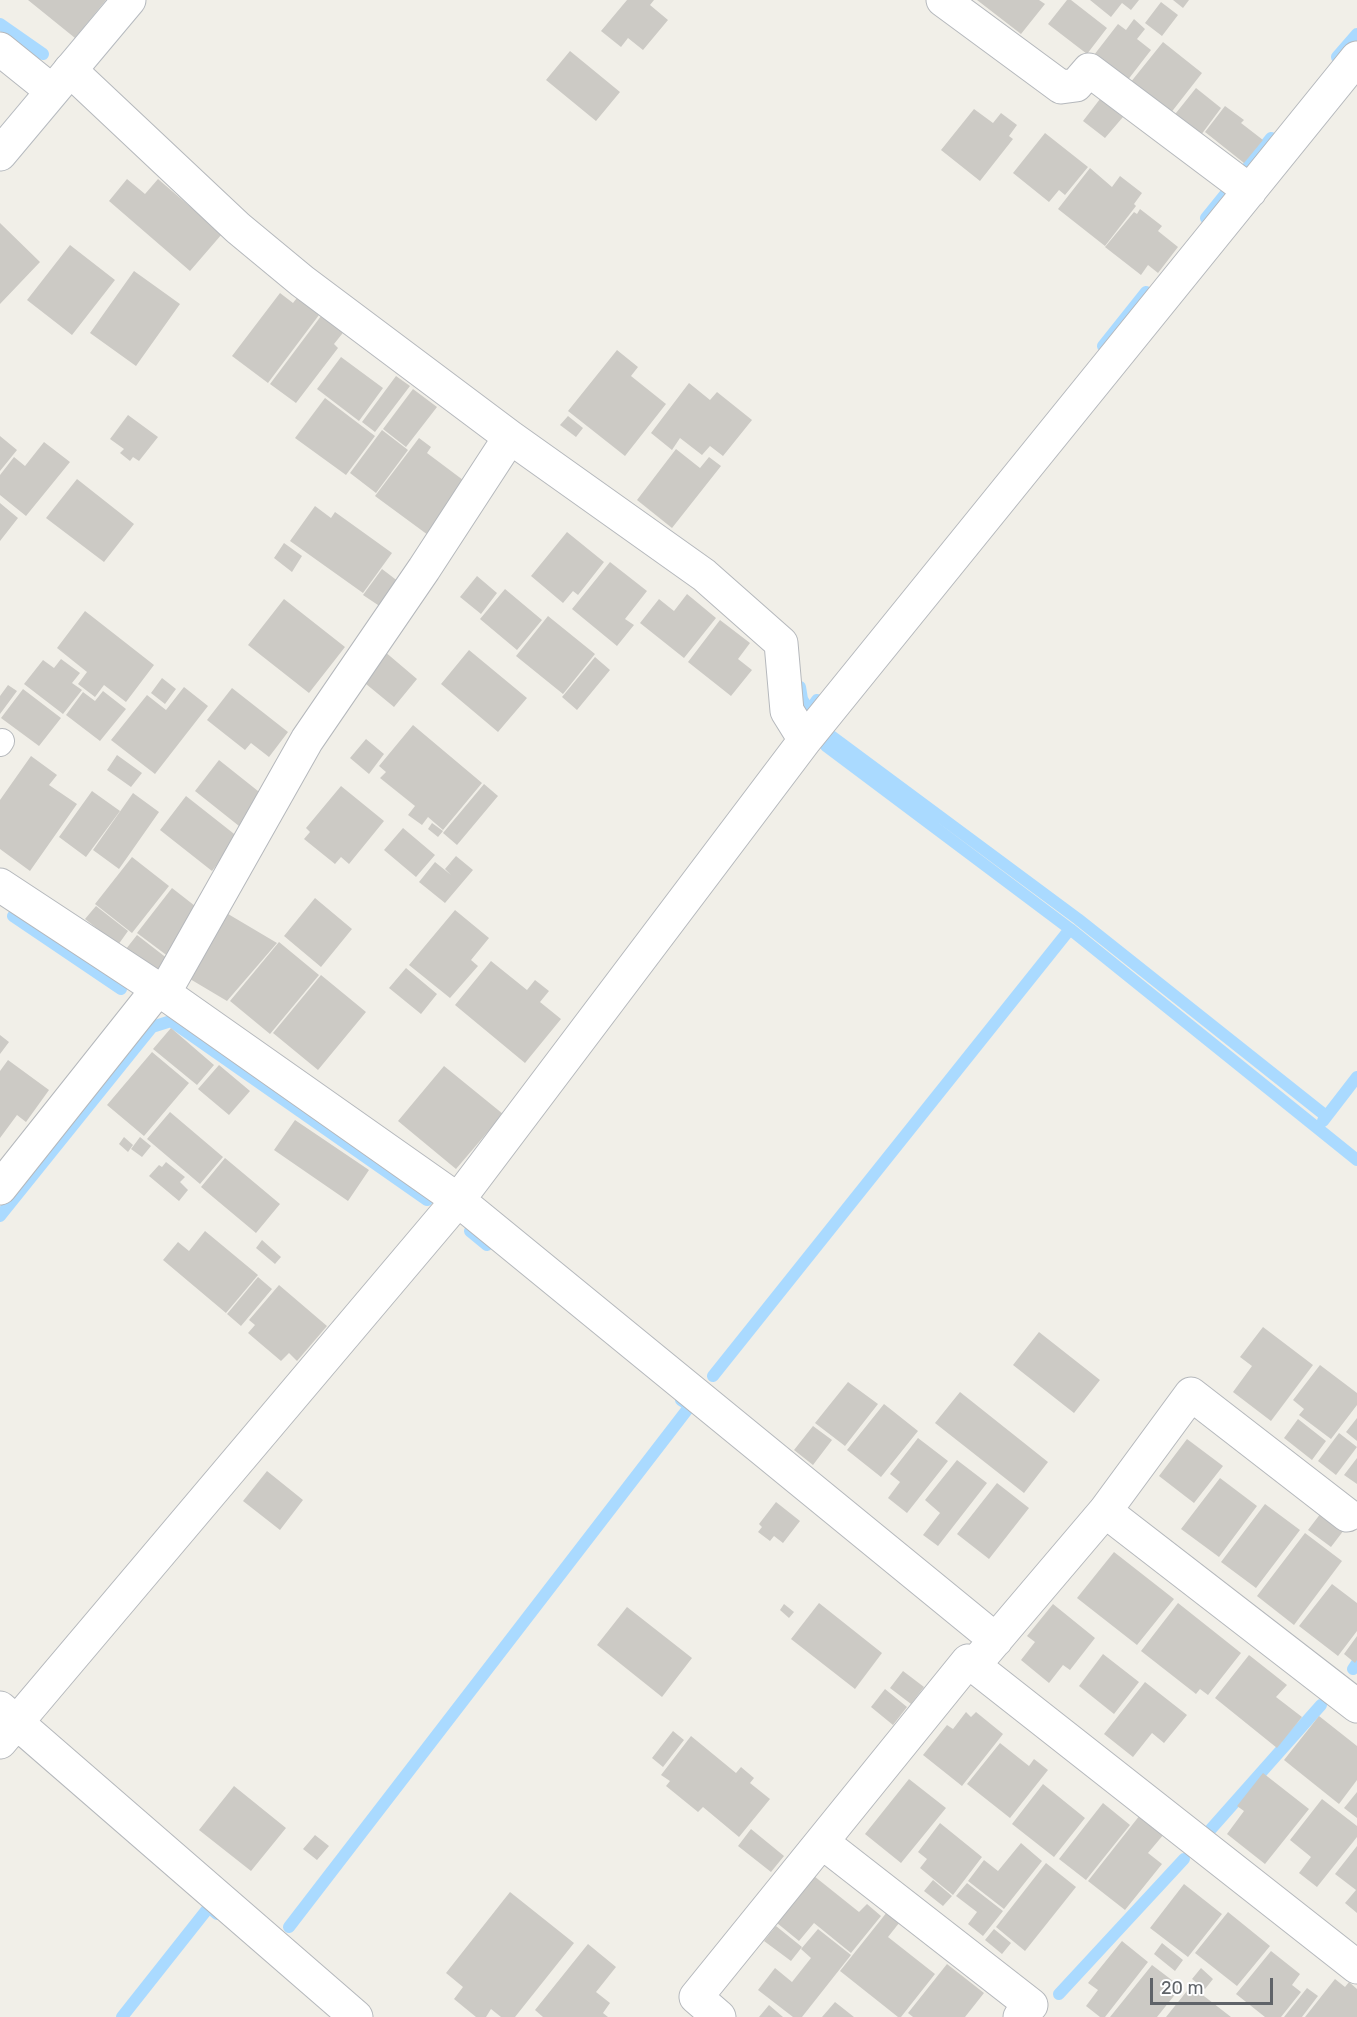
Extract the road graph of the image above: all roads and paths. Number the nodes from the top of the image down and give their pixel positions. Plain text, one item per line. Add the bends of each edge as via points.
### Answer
1 (129, 0) edge
2 (943, 0) edge
3 (0, 49) edge
4 (1357, 58) edge
5 (61, 81) junction
6 (0, 154) edge
7 (1250, 191) junction
8 (510, 437) junction
9 (805, 740) junction
10 (0, 885) edge
11 (161, 991) junction
12 (0, 1188) edge
13 (458, 1200) junction
14 (1105, 1511) junction
15 (1347, 1515) dead end
16 (996, 1640) junction
17 (975, 1665) junction
18 (1357, 1706) edge
19 (5, 1724) edge
20 (822, 1842) junction
21 (1357, 1967) edge
22 (356, 2017) edge
23 (719, 2017) edge
24 (1020, 2017) edge

1 - 5 street
2 - 7 street via 1060,87 1076,86 1089,70
3 - 5 street
4 - 7 street
5 - 6 street
5 - 8 street via 302,280
7 - 9 street
8 - 9 street via 704,575 781,643 788,711
8 - 11 street via 307,740
9 - 13 street
10 - 11 street
11 - 12 street
11 - 13 street
13 - 16 street
13 - 19 street
14 - 15 street via 1191,1394
14 - 16 street
14 - 18 street
16 - 17 street
17 - 20 street via 968,1660
17 - 21 street
19 - 22 street
20 - 23 street via 696,1997
20 - 24 street via 1030,2005

